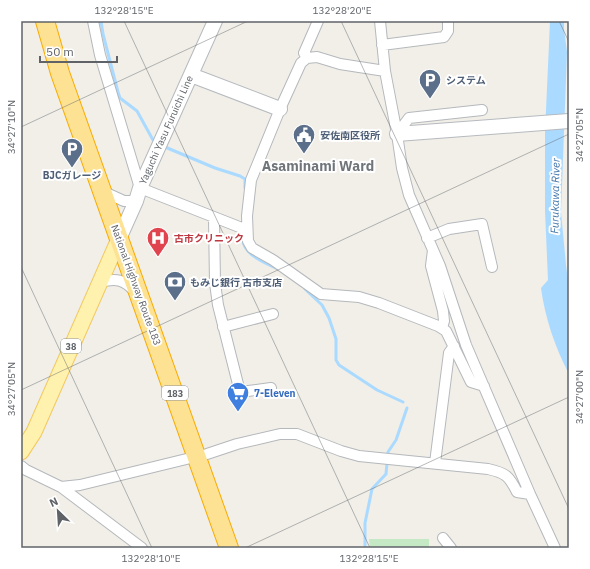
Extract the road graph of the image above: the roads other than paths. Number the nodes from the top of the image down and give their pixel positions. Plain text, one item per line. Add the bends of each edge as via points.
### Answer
1 (45, 21) edge
2 (93, 21) edge
3 (215, 21) edge
4 (318, 21) edge
5 (380, 21) edge
6 (448, 21) edge
7 (382, 45) junction
8 (307, 58) junction
9 (385, 71) junction
10 (191, 75) junction
11 (280, 109) junction
12 (482, 110) dead end
13 (569, 121) edge
14 (397, 134) junction
15 (102, 191) junction
16 (138, 195) junction
17 (214, 218) junction
18 (244, 229) junction
19 (427, 238) junction
20 (119, 239) junction
21 (433, 250) junction
22 (492, 267) dead end
23 (100, 282) junction
24 (142, 302) junction
25 (273, 314) dead end
26 (223, 327) junction
27 (442, 328) junction
28 (454, 346) junction
29 (484, 386) junction
30 (271, 388) dead end
31 (21, 452) edge
32 (197, 456) junction
33 (435, 463) junction
34 (21, 466) edge
35 (61, 487) junction
36 (530, 494) junction
37 (443, 538) dead end
38 (142, 548) edge
39 (229, 548) edge
40 (451, 548) edge
41 (555, 548) edge

1 - 15 highway, National Highway Route 183 / 183 via 60,73
2 - 16 street
3 - 10 street, Yaguchi Yasu Furuichi Line
4 - 8 street via 304,53
5 - 7 street
6 - 7 street via 448,31 444,37
7 - 9 street
8 - 9 street via 317,57 340,64
8 - 11 street
9 - 14 street
10 - 11 street
10 - 16 street, Yaguchi Yasu Furuichi Line
11 - 18 street via 251,180
12 - 14 street via 409,118
13 - 14 street
14 - 19 street via 409,195
15 - 16 street via 124,201
15 - 20 highway, National Highway Route 183 / 183
16 - 17 street
16 - 20 street, Yaguchi Yasu Furuichi Line
17 - 18 street
17 - 26 street via 215,283
18 - 27 street via 252,248 321,294 359,297
19 - 21 street
19 - 22 street via 449,229 482,224
20 - 23 main road, 38
20 - 24 highway, National Highway Route 183 / 183
21 - 27 street via 431,266 443,311
21 - 29 street via 466,345
23 - 24 street via 116,280 128,284
23 - 31 main road, 38 via 34,432
24 - 32 highway, National Highway Route 183 / 183
25 - 26 street
26 - 30 street via 240,392
27 - 28 street
28 - 29 street via 471,382
28 - 33 street via 449,353
29 - 36 street
32 - 33 street via 280,434 297,434 359,456
32 - 35 street via 80,485
32 - 39 highway, National Highway Route 183 / 183
33 - 36 street via 501,472 511,480 518,492
34 - 35 street
35 - 38 street
36 - 41 street
37 - 40 street

